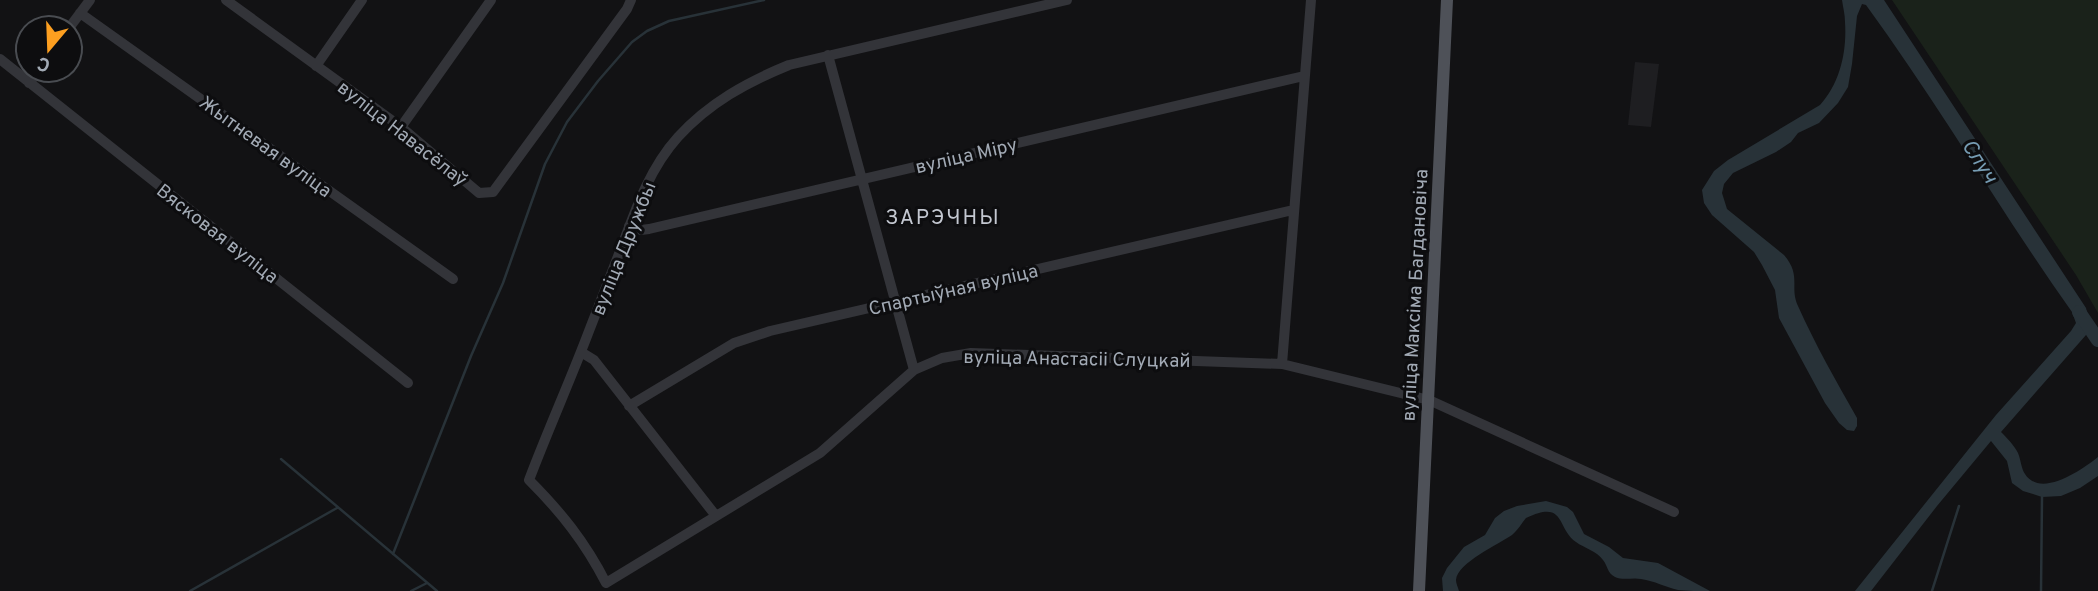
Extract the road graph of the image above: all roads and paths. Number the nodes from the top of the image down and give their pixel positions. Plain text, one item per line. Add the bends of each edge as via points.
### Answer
1 (90, 0) edge
2 (362, 0) edge
3 (491, 0) edge
4 (631, 0) edge
5 (1068, 0) edge
6 (1311, 0) edge
7 (1447, 0) edge
8 (227, 1) edge
9 (80, 13) joint
10 (828, 55) junction
11 (0, 59) edge
12 (316, 66) junction
13 (14, 71) edge
14 (1304, 76) junction
15 (30, 84) edge
16 (401, 127) junction
17 (862, 179) junction
18 (1293, 210) junction
19 (629, 226) junction
20 (453, 279) dead end
21 (896, 303) junction
22 (581, 352) junction
23 (1282, 364) junction
24 (914, 370) junction
25 (408, 383) dead end
26 (1429, 400) junction
27 (629, 406) junction
28 (1674, 512) dead end
29 (716, 516) junction
30 (606, 583) joint
31 (1419, 591) edge

1 - 9 street
2 - 12 street
3 - 16 street
4 - 16 street, вуліца Навасёлаў via 493,192 479,192
5 - 10 street, вуліца Дружбы
6 - 14 street
7 - 26 main road, вуліца Максіма Багдановіча
8 - 12 street, вуліца Навасёлаў
9 - 20 street, Жытневая вуліца
10 - 17 street
10 - 19 street, вуліца Дружбы via 758,77 699,115 657,166
11 - 13 street, Вясковая вуліца
12 - 16 street, вуліца Навасёлаў
14 - 17 street, вуліца Міру
14 - 18 street
15 - 25 street, Вясковая вуліца
17 - 19 street, вуліца Міру via 641,230
17 - 21 street
18 - 21 street, Спартыўная вуліца
18 - 23 street
19 - 22 street, вуліца Дружбы
21 - 24 street
21 - 27 street, Спартыўная вуліца via 770,331 734,344
22 - 27 street via 594,360
22 - 30 street, вуліца Дружбы via 529,480 573,527
23 - 24 street, вуліца Анастасіі Слуцкай via 971,353
23 - 26 street, вуліца Анастасіі Слуцкай
24 - 29 street, вуліца Анастасіі Слуцкай via 820,453
26 - 28 street, вуліца Анастасіі Слуцкай
26 - 31 main road, вуліца Максіма Багдановіча
27 - 29 street
29 - 30 street, вуліца Анастасіі Слуцкай

